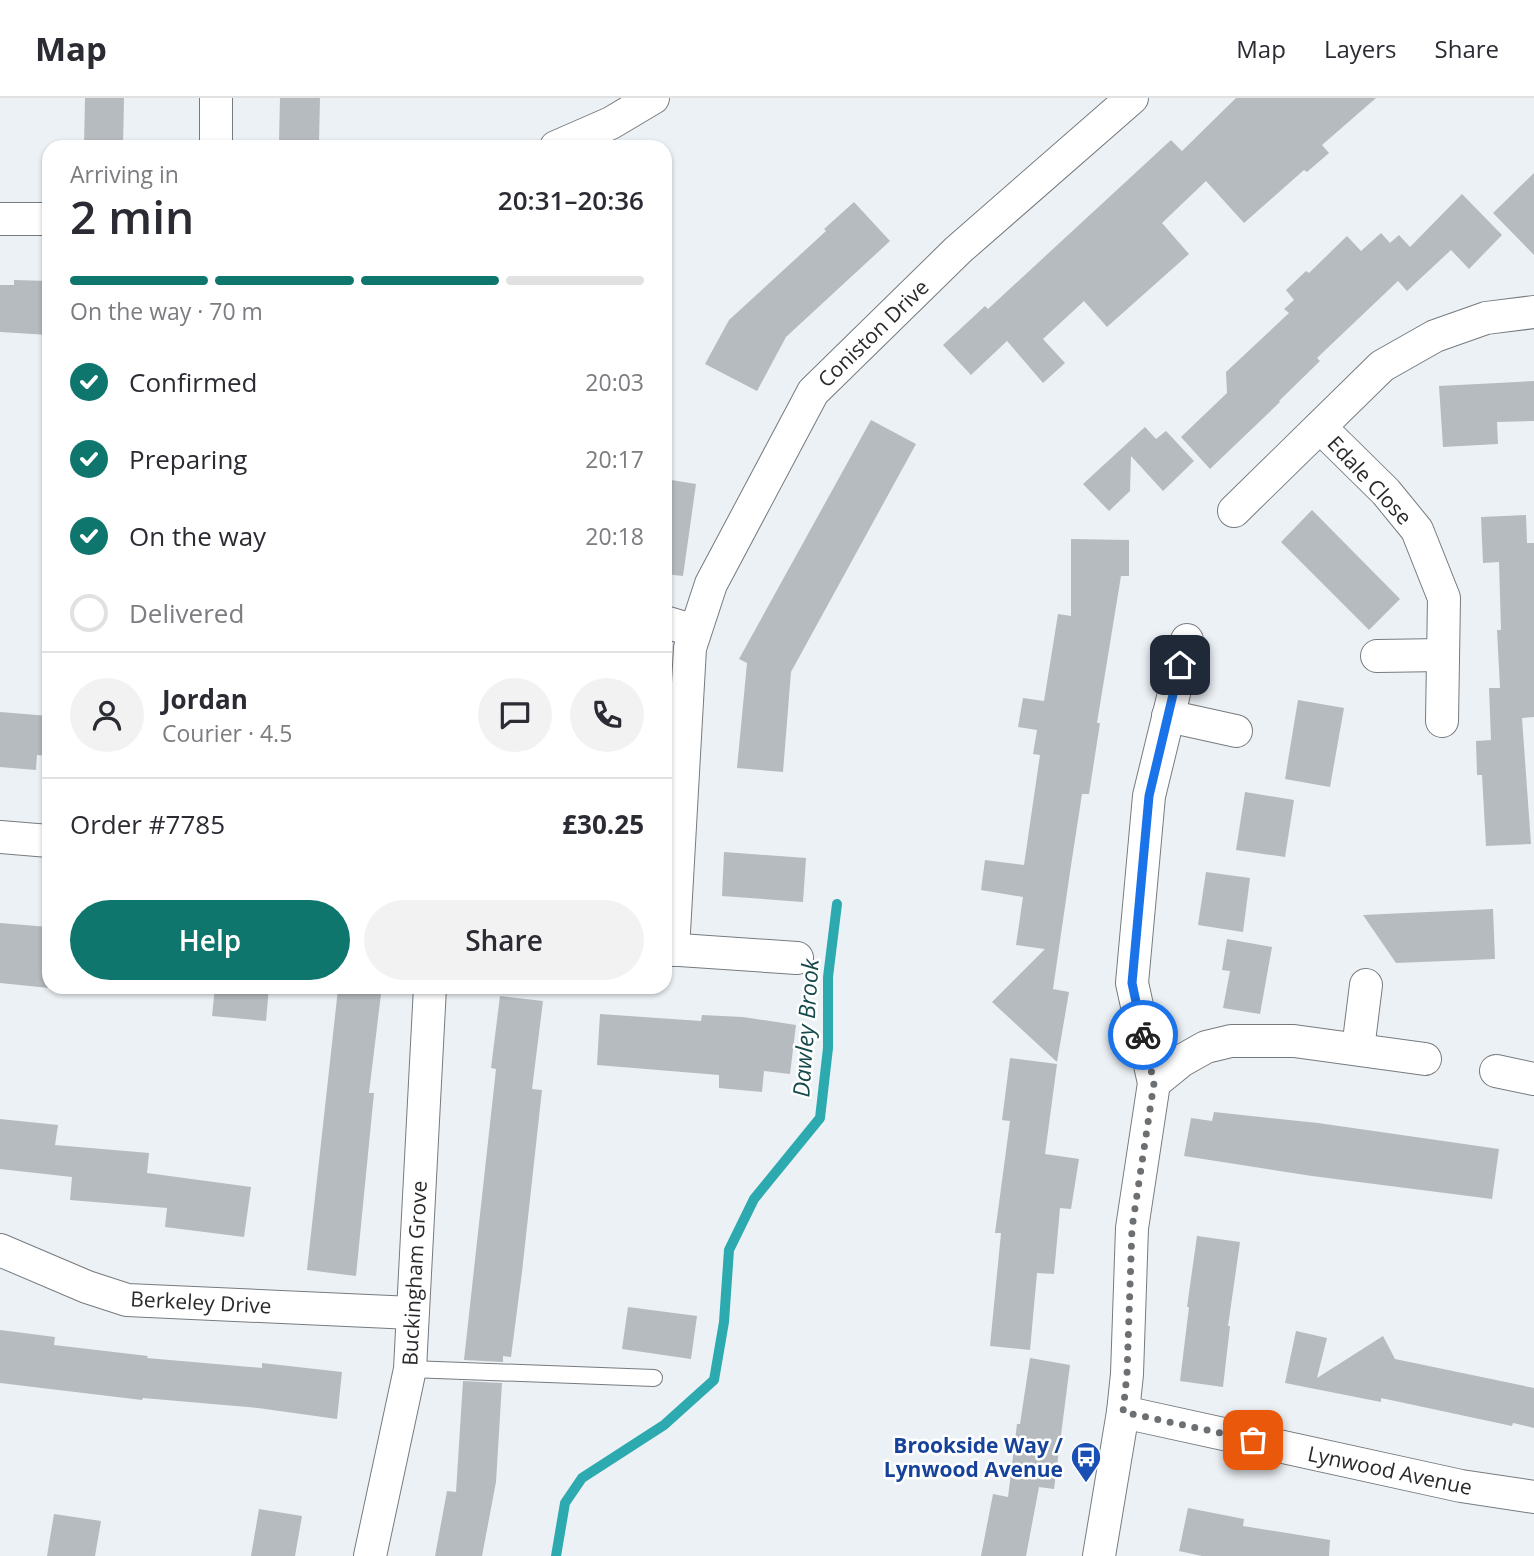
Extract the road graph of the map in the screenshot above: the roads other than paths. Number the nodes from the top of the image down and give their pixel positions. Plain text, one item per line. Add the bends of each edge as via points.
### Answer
1 (216, 98) edge
2 (653, 98) edge
3 (1132, 98) edge
4 (609, 110) edge
5 (216, 140) edge
6 (566, 140) edge
7 (0, 219) edge
8 (42, 219) edge
9 (1534, 312) edge
10 (1320, 427) junction
11 (1234, 512) dead end
12 (672, 624) edge
13 (695, 631) junction
14 (1187, 640) dead end
15 (1443, 655) junction
16 (1377, 656) dead end
17 (1168, 716) junction
18 (1442, 721) dead end
19 (1236, 731) dead end
20 (0, 837) edge
21 (42, 840) edge
22 (672, 907) edge
23 (672, 950) edge
24 (797, 958) dead end
25 (1366, 985) dead end
26 (430, 994) edge
27 (1358, 1049) junction
28 (1425, 1059) dead end
29 (1496, 1071) dead end
30 (1534, 1079) edge
31 (1154, 1083) junction
32 (0, 1250) edge
33 (412, 1313) junction
34 (410, 1369) junction
35 (654, 1378) dead end
36 (1123, 1412) junction
37 (1534, 1497) edge
38 (370, 1556) edge
39 (1099, 1556) edge

1 - 5 street
2 - 4 street
3 - 13 street, Coniston Drive via 958,250 813,392 711,584
4 - 6 street
7 - 8 street
9 - 10 street, Edale Close via 1486,318 1436,336 1382,366
10 - 11 street, Edale Close
10 - 15 street, Edale Close via 1417,530 1444,598
12 - 13 street
13 - 22 street, Coniston Drive via 690,648
14 - 17 street
15 - 16 street
15 - 18 street, Edale Close
17 - 19 street
17 - 31 street via 1149,796 1132,983
20 - 21 street
23 - 24 street
25 - 27 street
26 - 33 street, Buckingham Grove
27 - 28 street
27 - 31 street via 1293,1041 1231,1041 1206,1047
29 - 30 street
31 - 36 street via 1132,1228
32 - 33 street, Berkeley Drive via 127,1300
33 - 34 street, Buckingham Grove
34 - 35 lane
34 - 38 street, Buckingham Grove
36 - 37 street, Lynwood Avenue via 1461,1486
36 - 39 street

